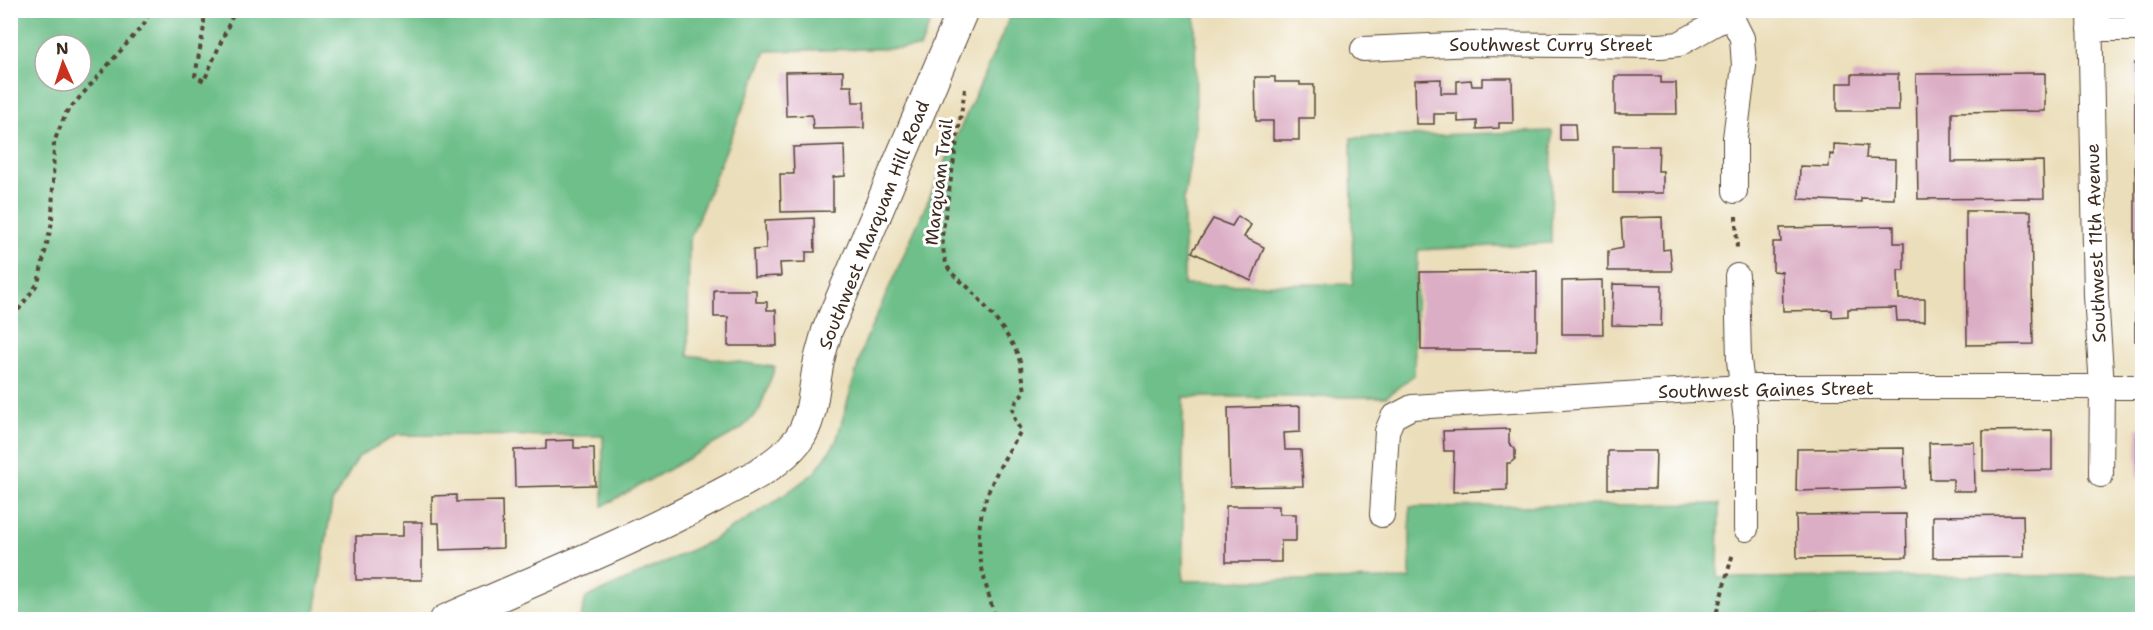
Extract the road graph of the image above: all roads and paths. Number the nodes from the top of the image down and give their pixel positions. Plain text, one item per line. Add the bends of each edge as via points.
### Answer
1 (151, 10) edge
2 (204, 10) edge
3 (236, 10) edge
4 (963, 10) edge
5 (1732, 14) edge
6 (2090, 20) edge
7 (2142, 29) edge
8 (1363, 49) dead end
9 (966, 83) dead end
10 (1735, 191) joint
11 (1737, 276) joint
12 (10, 326) edge
13 (1743, 387) junction
14 (2102, 387) junction
15 (2142, 387) edge
16 (2102, 475) dead end
17 (1382, 515) dead end
18 (1746, 529) joint
19 (445, 620) edge
20 (996, 620) edge
21 (1712, 620) edge

1 - 12 path via 144,24 66,113 54,142 52,222 38,283
2 - 3 path via 195,76 204,81
4 - 19 street, Southwest Marquam Hill Road via 826,331 808,422 798,440 759,473 705,502
5 - 8 street, Southwest Curry Street via 1679,44 1661,46 1473,44
5 - 10 street via 1742,38 1744,56 1735,138
6 - 7 street
6 - 14 street, Southwest 11th Avenue via 2096,296
9 - 20 path, Marquam Trail via 942,236 943,258 947,270 978,298 1018,355 1024,390 1012,406 1012,415 1021,431 984,502 979,537 984,577
10 - 11 path
11 - 13 street
13 - 14 street, Southwest Gaines Street
13 - 17 street, Southwest Gaines Street via 1412,406 1393,417 1387,431
13 - 18 street
14 - 15 street, Southwest Gaines Street
14 - 16 street, Southwest 11th Avenue
18 - 21 path via 1737,541

